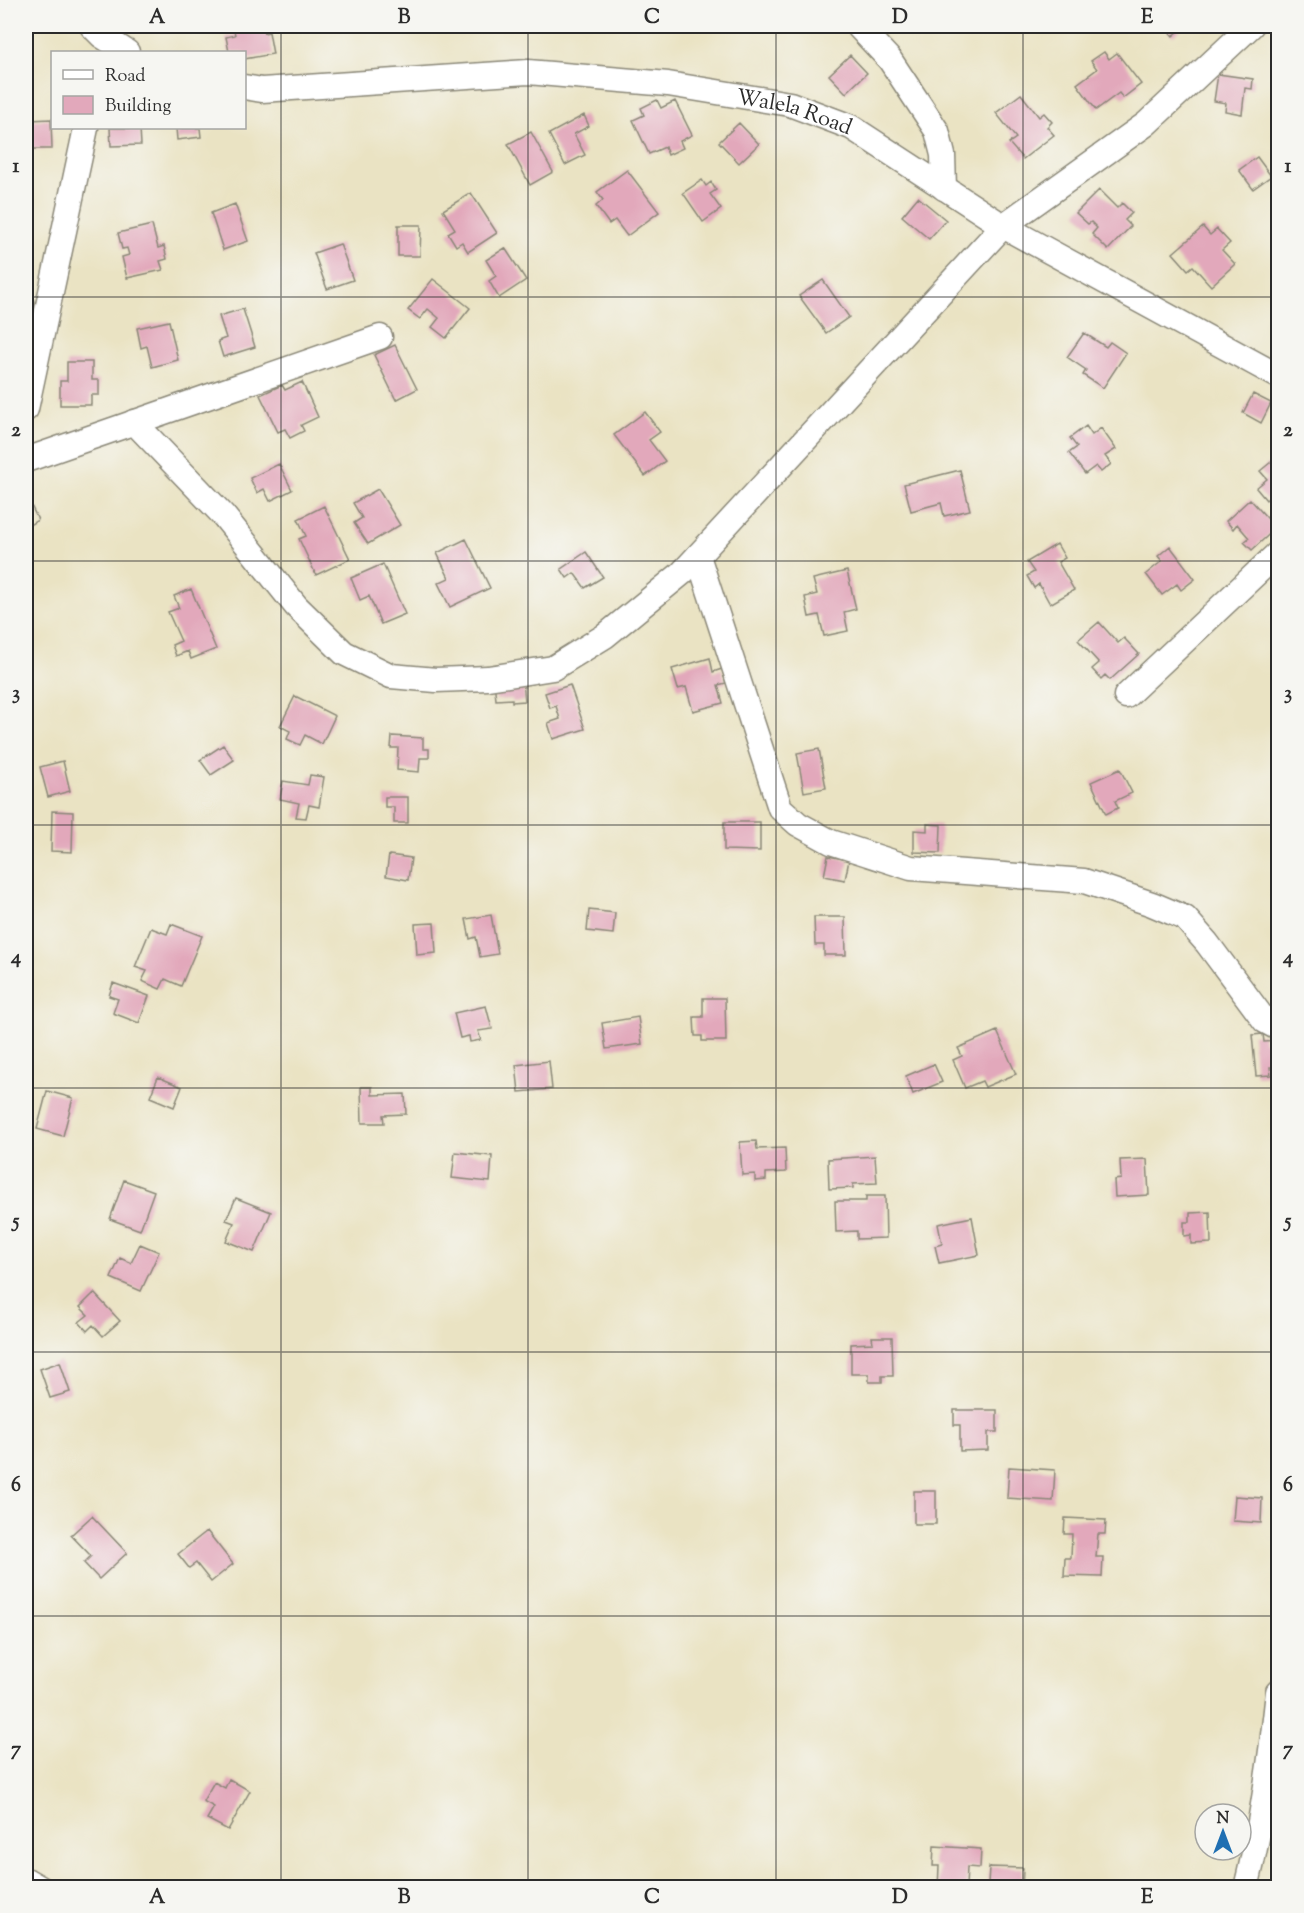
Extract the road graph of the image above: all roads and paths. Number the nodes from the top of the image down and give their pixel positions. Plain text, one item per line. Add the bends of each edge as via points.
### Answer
1 (858, 26) edge
2 (1251, 26) edge
3 (100, 35) edge
4 (125, 51) edge
5 (246, 87) edge
6 (86, 129) edge
7 (944, 188) junction
8 (1002, 226) junction
9 (380, 337) dead end
10 (1278, 376) edge
11 (26, 410) edge
12 (134, 422) junction
13 (26, 460) edge
14 (1278, 553) edge
15 (698, 556) junction
16 (1126, 696) dead end
17 (1278, 1028) edge
18 (1278, 1692) edge
19 (26, 1880) edge
20 (40, 1887) edge
21 (1246, 1887) edge

1 - 7 street via 890,60 937,131 944,155
2 - 8 street via 1146,124
3 - 4 street
5 - 7 street, Walela Road via 262,90 528,72 669,84 790,104 850,127
6 - 11 street
7 - 8 street, Walela Road
8 - 10 street, Walela Road
8 - 15 street
9 - 12 street
12 - 13 street
12 - 15 street via 223,515 296,606 344,653 391,676 436,680 488,678 554,668 605,636
14 - 16 street
15 - 17 street via 780,807 798,824 831,843 911,868 1084,881 1185,918 1265,1021
18 - 21 street via 1271,1756
19 - 20 street

